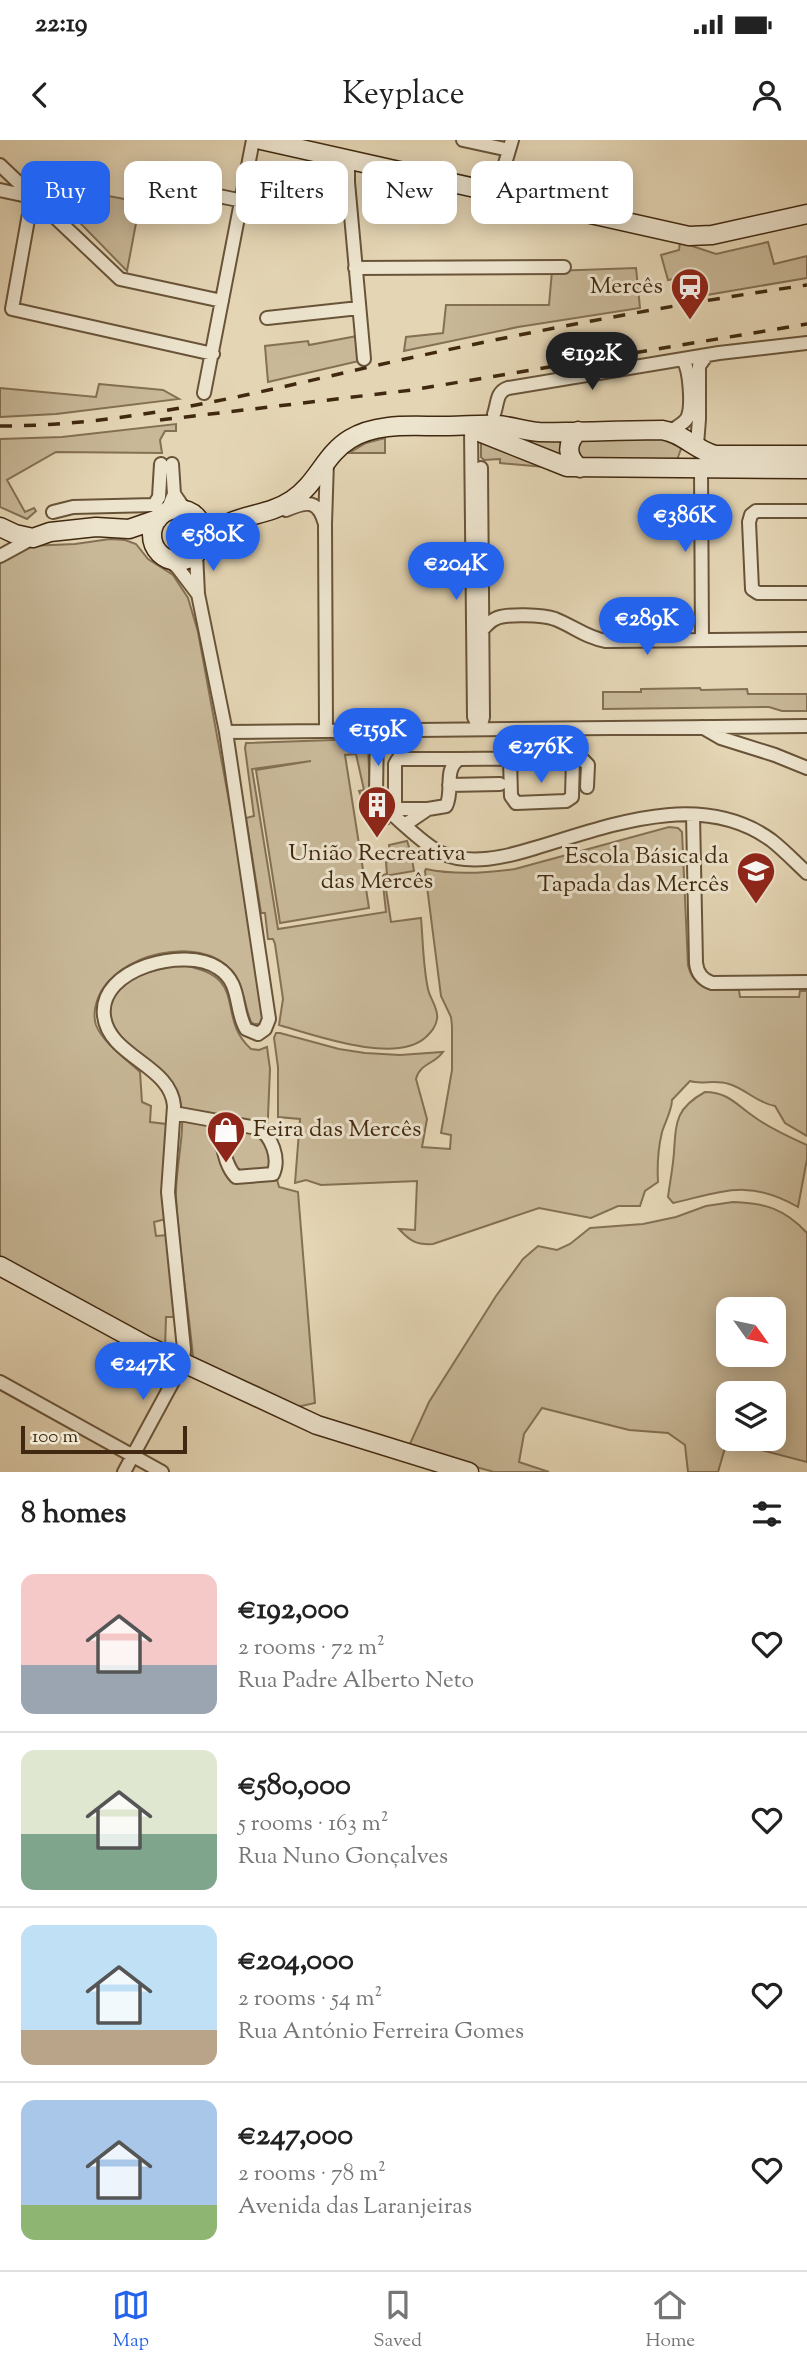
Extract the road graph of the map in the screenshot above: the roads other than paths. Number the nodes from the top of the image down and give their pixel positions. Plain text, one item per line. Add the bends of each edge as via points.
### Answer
1 (253, 140) edge
2 (261, 140) edge
3 (463, 140) edge
4 (511, 145) edge
5 (348, 159) junction
6 (250, 161) edge
7 (0, 165) edge
8 (21, 186) edge
9 (471, 188) edge
10 (0, 190) edge
11 (21, 195) edge
12 (807, 214) edge
13 (27, 224) edge
14 (61, 224) edge
15 (238, 224) edge
16 (633, 224) edge
17 (564, 267) dead end
18 (355, 268) junction
19 (222, 301) junction
20 (359, 308) junction
21 (267, 318) dead end
22 (807, 343) edge
23 (212, 354) junction
24 (707, 355) junction
25 (364, 359) dead end
26 (683, 360) junction
27 (204, 393) dead end
28 (494, 414) dead end
29 (452, 426) junction
30 (471, 429) junction
31 (578, 431) junction
32 (684, 438) junction
33 (807, 456) edge
34 (327, 460) junction
35 (481, 468) dead end
36 (580, 468) junction
37 (676, 469) junction
38 (701, 469) junction
39 (807, 469) edge
40 (174, 494) junction
41 (807, 511) edge
42 (53, 512) dead end
43 (261, 512) junction
44 (190, 513) junction
45 (162, 516) junction
46 (233, 519) junction
47 (325, 524) junction
48 (2, 527) edge
49 (129, 529) junction
50 (41, 535) junction
51 (199, 548) junction
52 (162, 553) junction
53 (0, 556) edge
54 (807, 593) edge
55 (198, 594) junction
56 (478, 630) junction
57 (702, 639) junction
58 (807, 639) edge
59 (741, 726) junction
60 (807, 726) edge
61 (701, 727) junction
62 (480, 729) junction
63 (326, 730) junction
64 (377, 730) junction
65 (226, 732) junction
66 (734, 742) junction
67 (510, 758) junction
68 (573, 758) junction
69 (458, 759) junction
70 (807, 768) edge
71 (500, 784) dead end
72 (449, 785) junction
73 (587, 787) dead end
74 (428, 809) junction
75 (693, 815) junction
76 (406, 824) junction
77 (807, 873) edge
78 (807, 982) edge
79 (174, 1113) junction
80 (215, 1121) junction
81 (0, 1266) edge
82 (183, 1363) junction
83 (0, 1382) edge
84 (133, 1456) junction
85 (124, 1472) edge
86 (162, 1472) edge
87 (469, 1472) edge

1 - 6 street
2 - 5 street
3 - 4 street
5 - 9 street
5 - 18 street
7 - 8 street
10 - 11 street
12 - 16 street via 712,235 689,236
13 - 23 street via 12,309
14 - 19 street via 120,279
15 - 19 street
17 - 18 street
18 - 20 street
19 - 23 street
20 - 21 street
20 - 25 street
22 - 24 street
23 - 27 street
24 - 26 street
24 - 32 street via 699,366 699,419
26 - 28 street via 508,388 499,395
26 - 32 street via 688,372
29 - 30 street
29 - 31 street
29 - 34 street via 374,430 349,439
30 - 36 street
30 - 56 street
31 - 32 street
31 - 36 street via 569,452
32 - 33 street via 715,455
32 - 37 street via 685,456
34 - 43 street via 295,498
34 - 47 street
35 - 56 street
36 - 37 street
37 - 38 street
38 - 39 street
38 - 57 street
40 - 42 street via 166,464 154,505
40 - 44 street
40 - 45 street
41 - 54 street via 756,511 749,522 752,589 758,593
43 - 46 street
43 - 47 street via 307,503 317,507
44 - 45 street via 170,510
44 - 46 street
44 - 51 street via 203,527
45 - 49 street
45 - 52 street via 153,531
46 - 51 street
47 - 63 street
48 - 50 street
49 - 50 street via 96,527
49 - 52 street
50 - 53 street
51 - 52 street via 184,561
51 - 55 street
52 - 55 street
55 - 65 street
56 - 57 street via 500,617 535,616 552,618 606,641
56 - 62 street
57 - 58 street
59 - 60 street
59 - 61 street
59 - 66 street
61 - 62 street
61 - 66 street
62 - 64 street
63 - 64 street
63 - 65 street
64 - 76 street via 377,796
65 - 79 street via 267,996 267,1025 258,1034 246,1029 229,977 209,963 189,958 130,973 113,987 104,1006 108,1029 164,1082 174,1100
66 - 70 street
67 - 68 street
67 - 68 street via 510,796 516,803 566,802 572,797
67 - 69 street
68 - 73 street via 587,762
69 - 72 street via 450,769
69 - 74 street via 398,759 395,805
71 - 72 street
72 - 74 street via 446,806
74 - 76 street
75 - 76 street via 645,817 484,859 439,852
75 - 77 street via 750,828 771,840
75 - 78 street via 699,972 712,983
79 - 80 street
79 - 82 street via 168,1192
80 - 80 street via 264,1131 271,1142 273,1174 236,1178 226,1162
81 - 82 street
82 - 84 street
82 - 87 street via 325,1428
83 - 84 street
84 - 85 street
84 - 86 street

